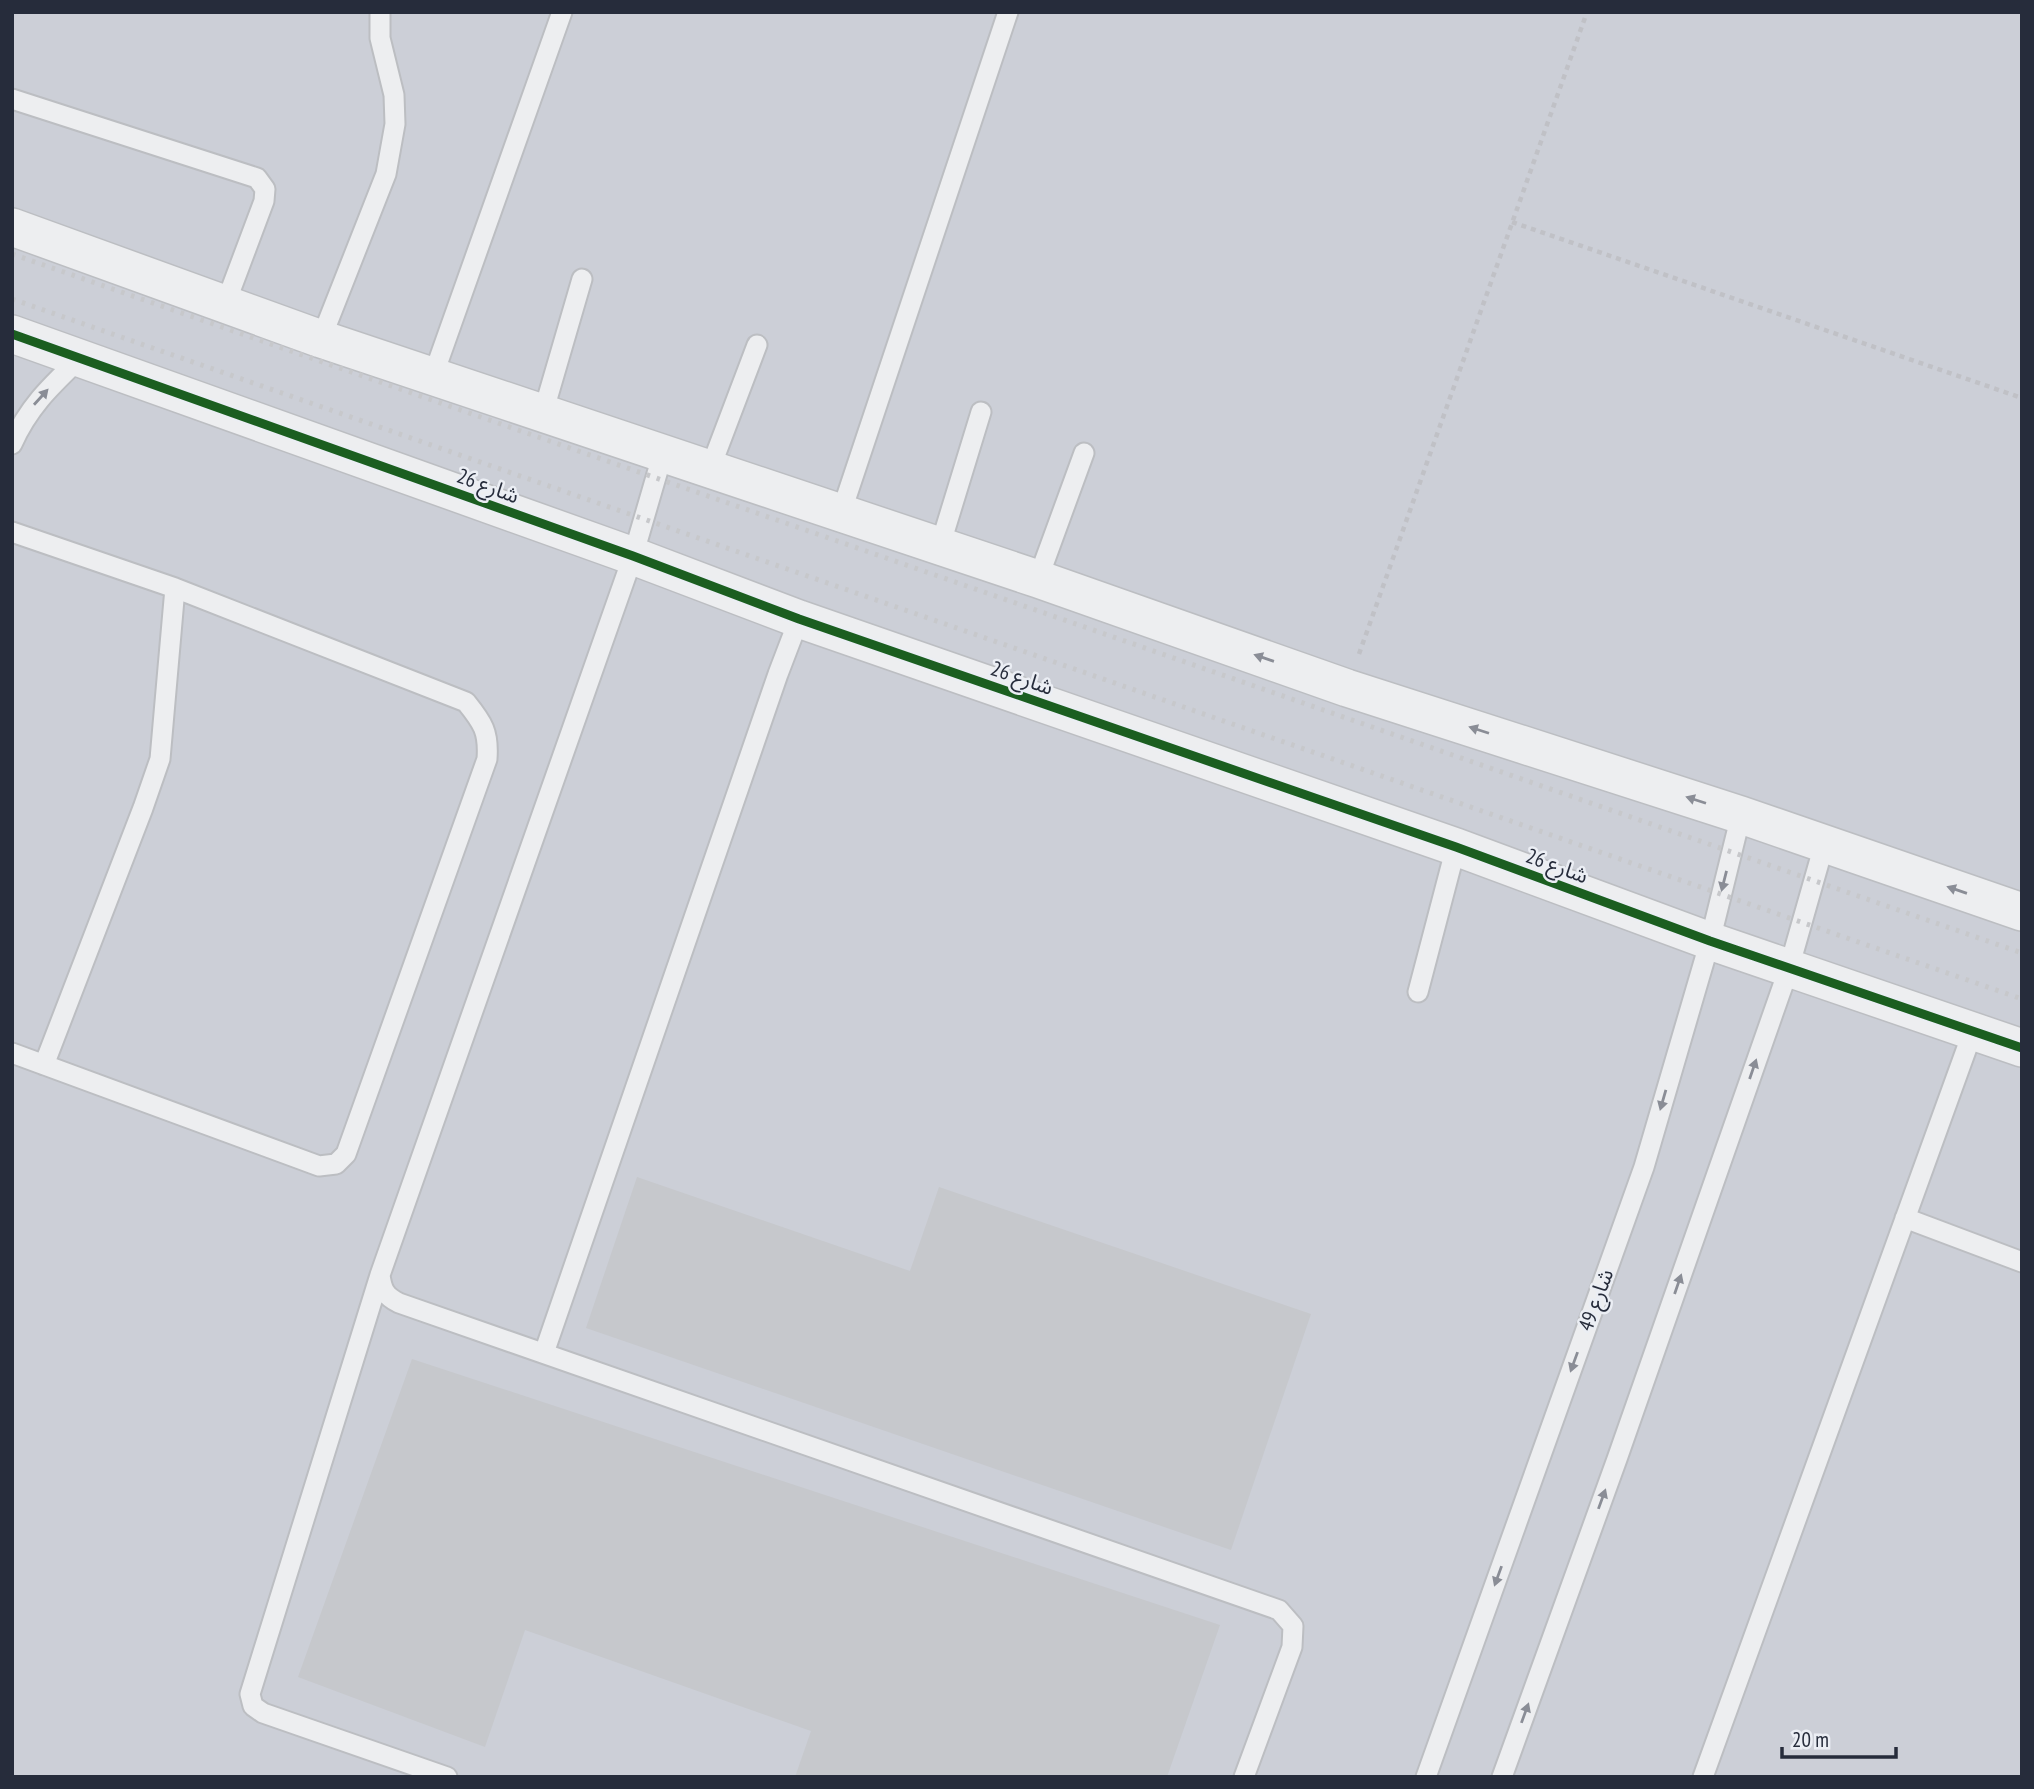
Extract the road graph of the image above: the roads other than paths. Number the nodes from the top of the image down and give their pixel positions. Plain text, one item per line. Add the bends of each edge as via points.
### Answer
1 (380, 12) edge
2 (562, 12) edge
3 (1008, 12) edge
4 (12, 99) edge
5 (12, 227) edge
6 (582, 279) dead end
7 (225, 305) junction
8 (12, 334) edge
9 (321, 340) junction
10 (758, 345) dead end
11 (80, 358) junction
12 (433, 376) junction
13 (543, 412) junction
14 (981, 412) dead end
15 (12, 444) edge
16 (663, 453) junction
17 (1084, 453) dead end
18 (710, 469) junction
19 (841, 513) junction
20 (12, 532) edge
21 (940, 546) junction
22 (633, 556) junction
23 (1038, 579) junction
24 (175, 588) junction
25 (799, 619) junction
26 (1741, 815) junction
27 (1824, 845) junction
28 (1456, 848) junction
29 (2022, 912) edge
30 (1710, 941) junction
31 (1789, 968) junction
32 (1418, 992) dead end
33 (1973, 1031) junction
34 (2022, 1048) edge
35 (12, 1053) edge
36 (44, 1065) junction
37 (1905, 1218) junction
38 (2022, 1262) edge
39 (380, 1276) junction
40 (544, 1353) junction
41 (446, 1777) edge
42 (1244, 1777) edge
43 (1426, 1777) edge
44 (1502, 1777) edge
45 (1703, 1777) edge

1 - 9 lane via 395,124 386,174
2 - 12 lane
3 - 19 lane
4 - 7 lane via 257,178 265,189 264,201
5 - 7 street
6 - 13 lane
7 - 9 street
8 - 11 street, شارع 26
9 - 12 street
10 - 18 lane
15 -> 11 lane via 36,402
11 - 22 street, شارع 26
12 - 13 street
13 - 16 street
14 - 21 lane
16 - 18 street
16 - 22 lane
17 - 23 lane
18 - 19 street
19 - 21 street
20 - 24 lane
21 - 23 street
22 - 25 street, شارع 26
22 - 39 lane
26 -> 23 street via 1347,688
24 - 36 lane via 160,760
24 - 36 lane via 466,702 488,738 488,759 346,1154 336,1164 319,1166
25 - 28 street, شارع 26
25 - 40 lane
26 - 27 street
26 -> 30 lane, شارع 49
29 -> 27 street
27 - 31 lane
28 - 30 street, شارع 26
28 - 32 lane
30 - 31 street, شارع 26
30 -> 43 lane, شارع 49 via 1644,1167
31 - 33 street, شارع 26
44 -> 31 lane
33 - 34 street, شارع 26
33 - 37 lane
35 - 36 lane
37 - 38 lane
37 - 45 lane
39 - 40 lane via 388,1297
39 - 41 lane via 250,1694 253,1706 263,1713
40 - 42 lane via 1279,1610 1293,1626 1292,1647

